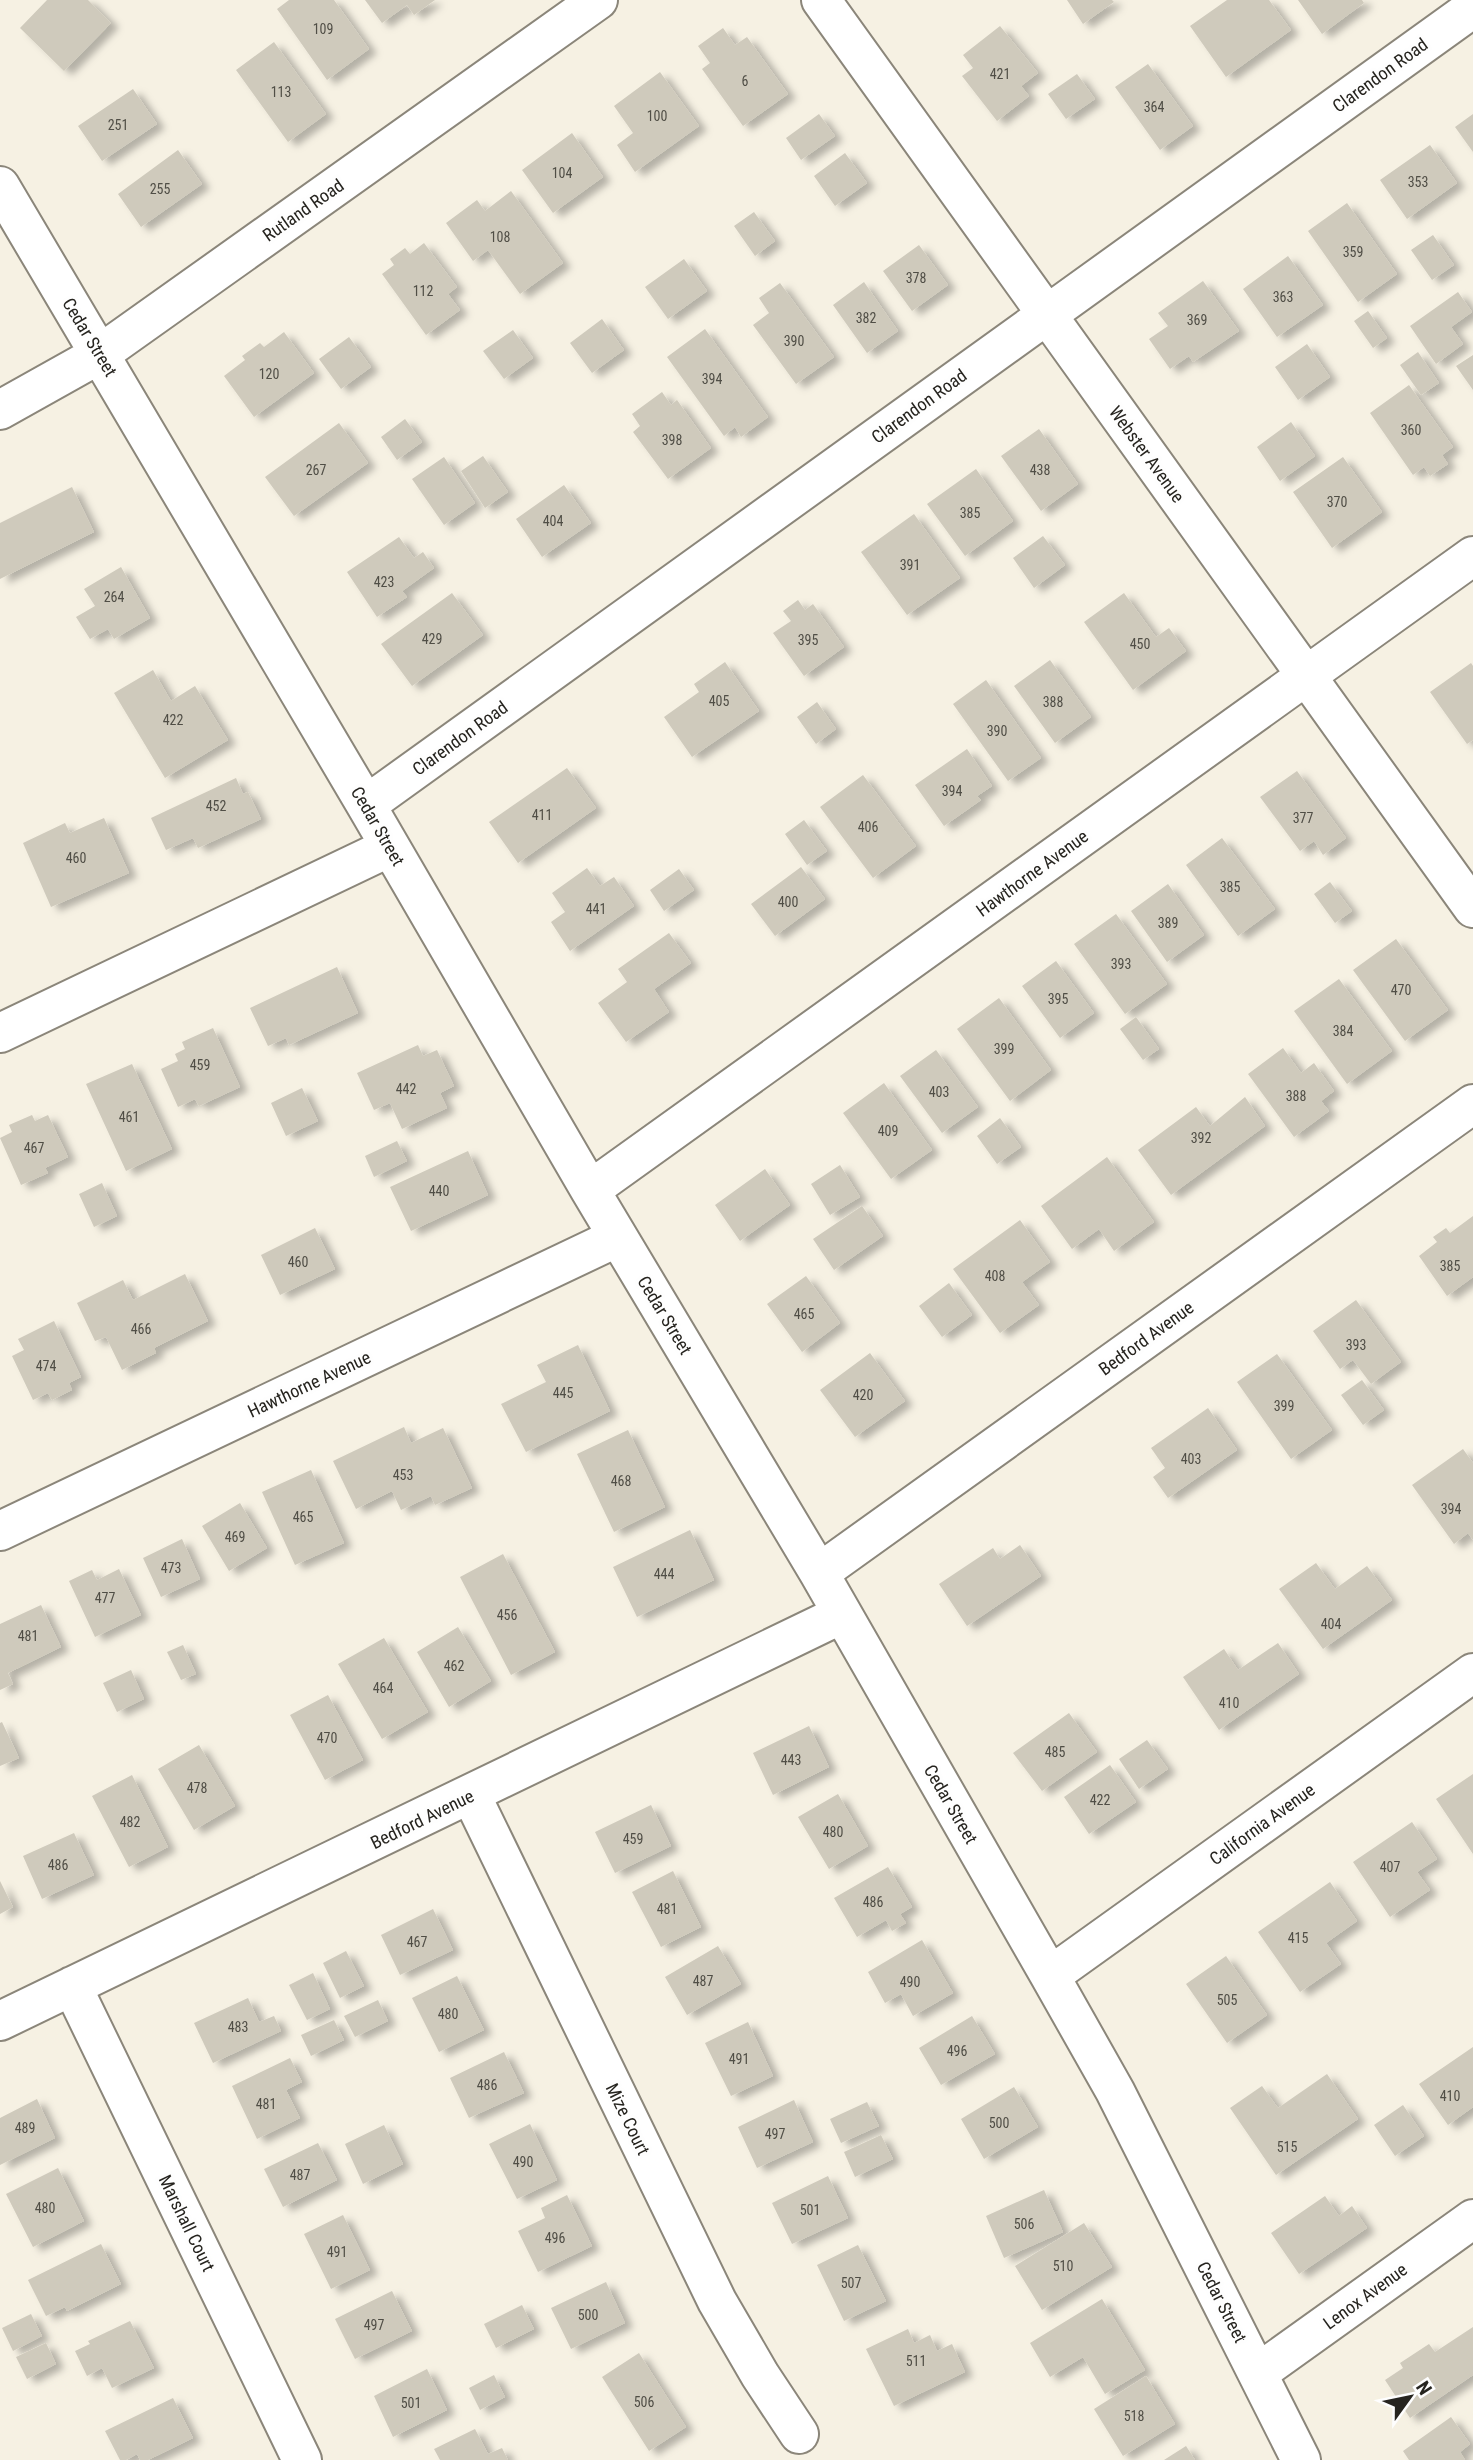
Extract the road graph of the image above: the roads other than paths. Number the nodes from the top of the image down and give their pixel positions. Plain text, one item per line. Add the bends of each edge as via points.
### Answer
1 (598, 0) edge
2 (821, 0) edge
3 (1473, 8) edge
4 (0, 186) edge
5 (1046, 314) junction
6 (100, 354) junction
7 (0, 410) edge
8 (1473, 556) edge
9 (1307, 676) junction
10 (366, 805) junction
11 (390, 846) junction
12 (1473, 908) edge
13 (0, 1033) edge
14 (1473, 1104) edge
15 (590, 1190) junction
16 (618, 1237) junction
17 (0, 1531) edge
18 (819, 1573) junction
19 (842, 1614) junction
20 (1473, 1672) edge
21 (471, 1795) junction
22 (1050, 1976) junction
23 (72, 1986) junction
24 (0, 2021) edge
25 (1473, 2219) edge
26 (1258, 2373) junction
27 (799, 2434) dead end
28 (302, 2460) edge
29 (1301, 2460) edge

1 - 6 street, Rutland Road
2 - 5 street, Webster Avenue
3 - 5 street, Clarendon Road
4 - 6 street, Cedar Street
5 - 9 street, Webster Avenue
5 - 10 street, Clarendon Road
6 - 7 street, Rutland Road
6 - 10 street, Cedar Street
8 - 9 street, Hawthorne Avenue
9 - 12 street, Webster Avenue
9 - 15 street, Hawthorne Avenue
10 - 11 street, Cedar Street
11 - 13 street
11 - 15 street, Cedar Street
14 - 18 street, Bedford Avenue
15 - 16 street, Cedar Street
16 - 17 street, Hawthorne Avenue
16 - 18 street, Cedar Street
18 - 19 street, Cedar Street
19 - 21 street, Bedford Avenue
19 - 22 street, Cedar Street
20 - 22 street, California Avenue
21 - 23 street, Bedford Avenue
21 - 27 street, Mize Court via 717,2301
22 - 26 street, Cedar Street via 1115,2091
23 - 24 street, Bedford Avenue
23 - 28 street, Marshall Court
25 - 26 street, Lenox Avenue
26 - 29 street, Cedar Street

